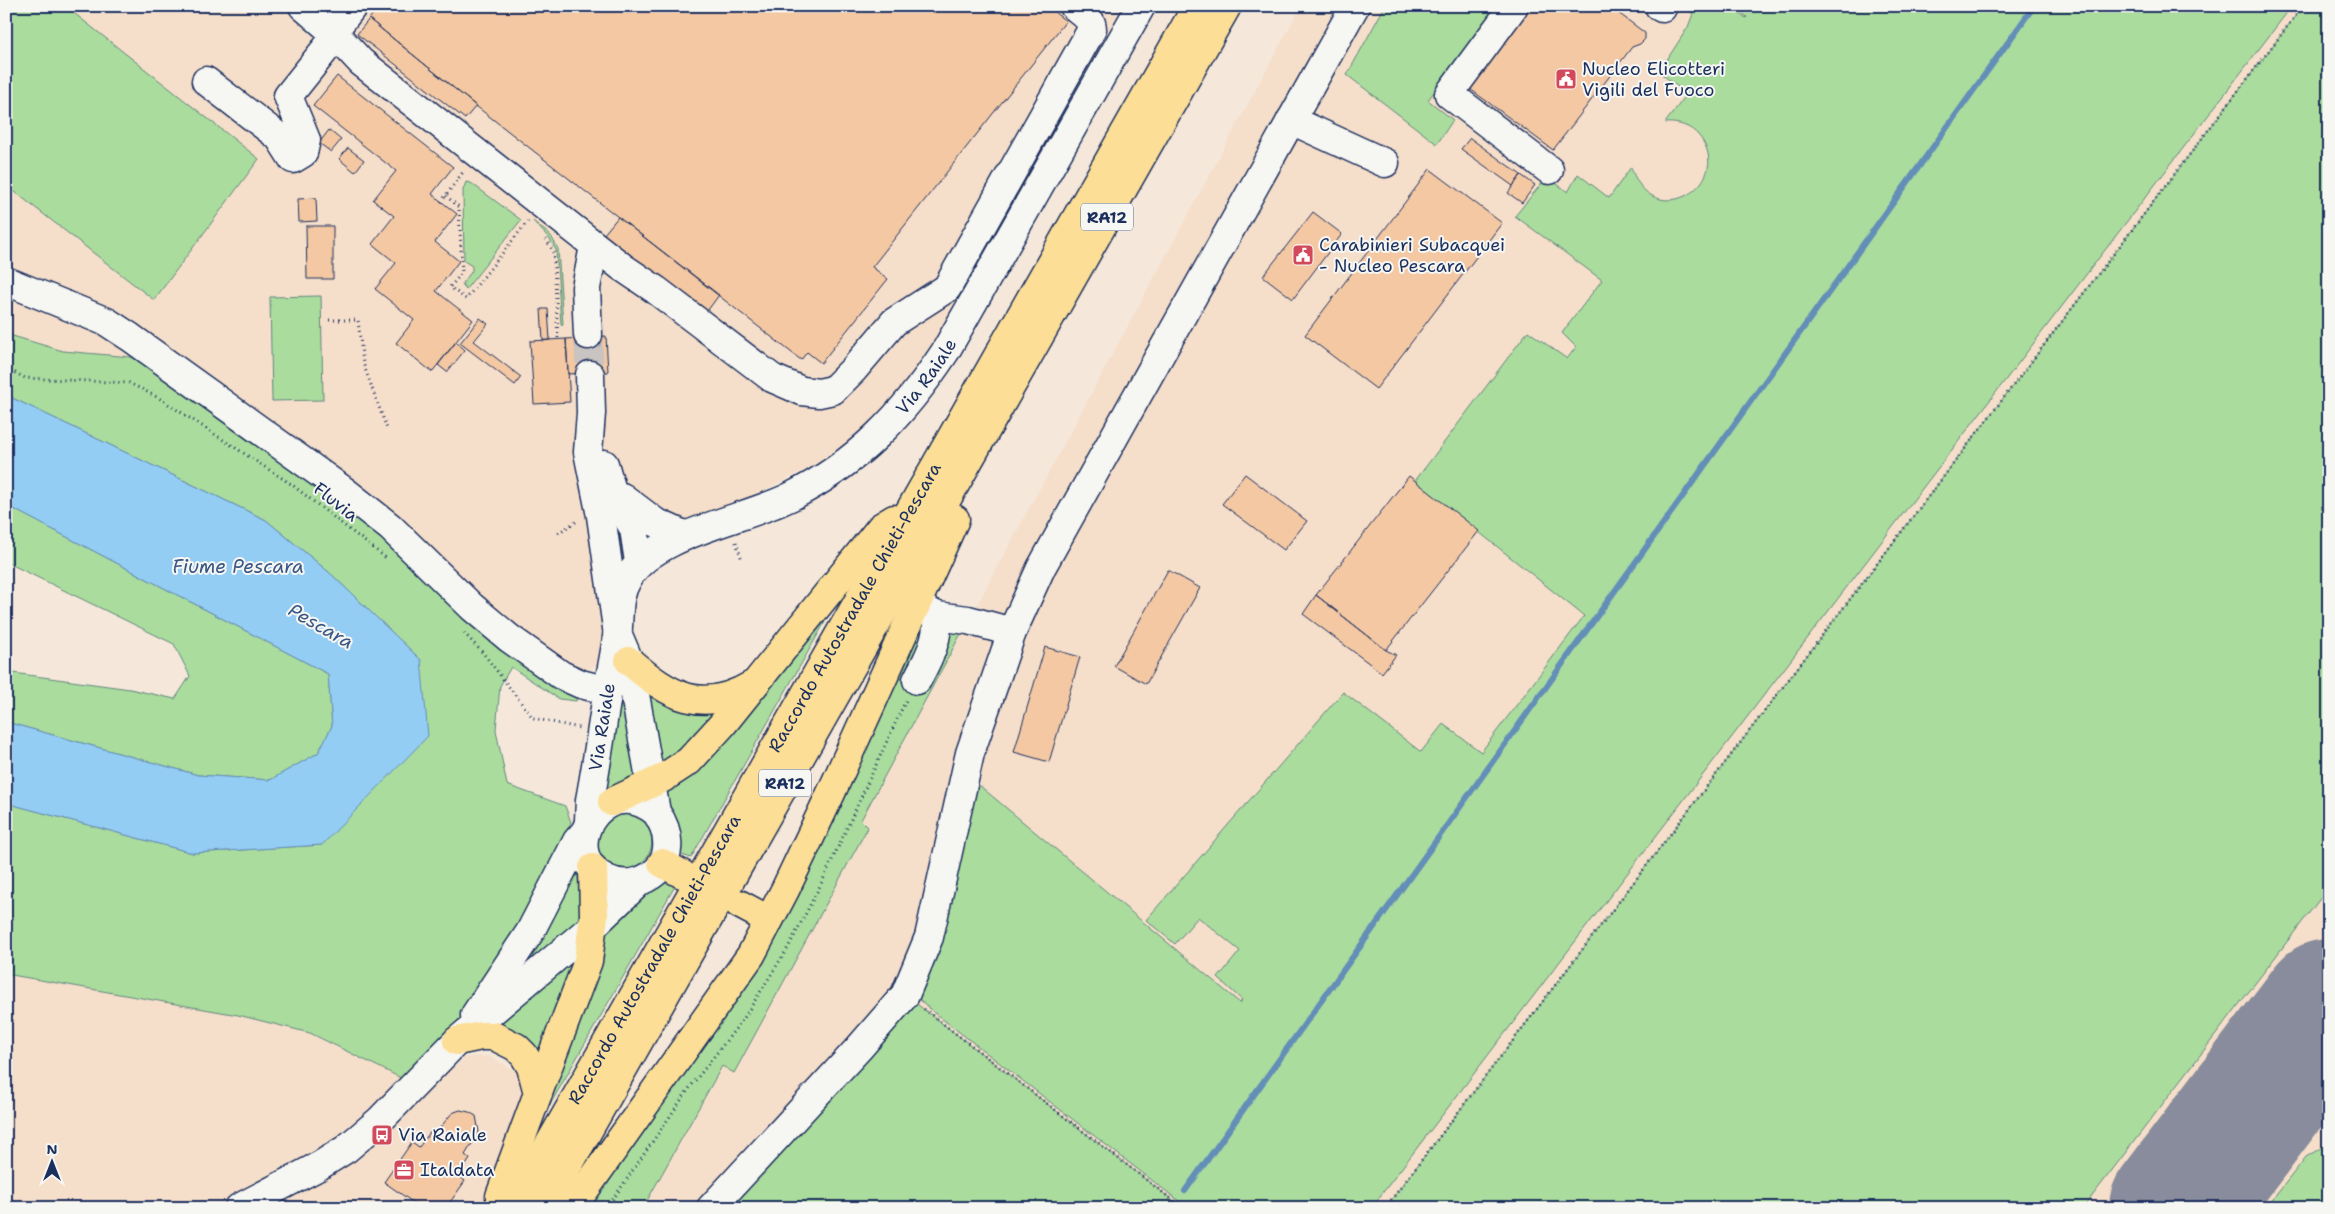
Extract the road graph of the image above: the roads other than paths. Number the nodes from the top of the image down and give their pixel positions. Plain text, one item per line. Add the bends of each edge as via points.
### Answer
1 (303, 6) edge
2 (353, 6) edge
3 (1074, 6) edge
4 (1141, 6) edge
5 (1196, 6) edge
6 (1227, 6) edge
7 (1355, 6) edge
8 (1514, 6) edge
9 (334, 34) junction
10 (206, 81) dead end
11 (1291, 120) junction
12 (1385, 163) dead end
13 (1549, 170) dead end
14 (594, 246) junction
15 (6, 281) edge
16 (588, 335) tunnel mouth
17 (1026, 358) junction
18 (590, 375) tunnel mouth
19 (591, 413) junction
20 (612, 491) junction
21 (908, 511) junction
22 (601, 516) junction
23 (684, 535) junction
24 (639, 562) junction
25 (926, 610) junction
26 (1012, 632) junction
27 (618, 635) junction
28 (629, 662) junction
29 (917, 680) dead end
30 (755, 683) junction
31 (608, 690) junction
32 (651, 784) junction
33 (612, 802) junction
34 (656, 812) junction
35 (587, 826) junction
36 (593, 868) junction
37 (639, 882) junction
38 (739, 904) dead end
39 (769, 920) junction
40 (593, 926) junction
41 (457, 1041) junction
42 (538, 1093) junction
43 (239, 1208) edge
44 (500, 1208) edge
45 (513, 1208) edge
46 (544, 1208) edge
47 (572, 1208) edge
48 (711, 1208) edge

1 - 9 street
2 - 9 street
3 - 14 street via 1092,23 1092,29 947,288 894,322 833,390 819,394 802,392 772,378
4 - 23 street, Via Raiale via 946,352 908,406 859,453 822,479 754,513
5 - 21 highway, Raccordo Autostradale Chieti-Pescara / RA12
6 - 17 highway, Raccordo Autostradale Chieti-Pescara / RA12
7 - 11 street
8 - 13 street via 1449,94
9 - 10 street via 288,96 306,140 303,153 293,159 279,137
9 - 14 street via 361,62
11 - 12 street
11 - 26 street via 1041,568
14 - 16 street via 586,288
15 - 31 street via 107,322 137,342 390,527 472,607 509,638 561,675
17 - 25 highway via 1018,403 946,537
17 - 46 highway, Raccordo Autostradale Chieti-Pescara / RA12
18 - 19 street
19 - 20 street
19 - 22 street via 588,452
20 - 23 street via 655,522
20 - 24 street via 634,529
21 - 30 highway via 881,527
21 - 45 highway, Raccordo Autostradale Chieti-Pescara / RA12
22 - 24 street via 619,546
22 - 27 street
23 - 24 street, Via Raiale
24 - 27 street, Via Raiale via 620,596
25 - 26 street
25 - 29 street via 938,629 932,651
25 - 39 highway
26 - 48 street via 970,753 929,937 905,995
27 - 28 street, Via Raiale
27 - 31 street, Via Raiale
28 - 30 highway via 661,687 692,699 725,698
28 - 32 street, Via Raiale
30 - 32 highway via 688,761
31 - 35 street, Via Raiale
32 - 33 highway
32 - 34 street, Via Raiale
33 - 34 street via 640,802
33 - 35 street via 599,809
34 - 37 street via 668,836 667,850 672,869 656,871
35 - 36 street via 583,845
35 - 41 street, Via Raiale via 530,932
36 - 37 street via 614,882
36 - 40 highway
37 - 40 street, Via Raiale
38 - 39 highway
39 - 47 highway via 751,955
40 - 41 street, Via Raiale
40 - 42 highway via 588,962
41 - 42 highway via 494,1036 511,1044 524,1055 531,1067
41 - 43 street, Via Raiale via 346,1149
42 - 44 highway via 500,1196

